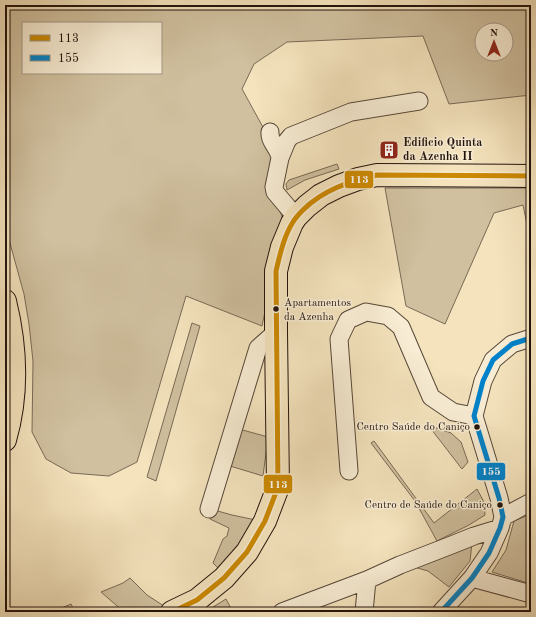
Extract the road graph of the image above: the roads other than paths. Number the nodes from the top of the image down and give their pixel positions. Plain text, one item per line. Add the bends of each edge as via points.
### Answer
1 (419, 101) dead end
2 (270, 132) dead end
3 (280, 158) junction
4 (531, 176) edge
5 (296, 217) junction
6 (5, 301) edge
7 (276, 332) junction
8 (531, 338) edge
9 (474, 416) junction
10 (5, 440) edge
11 (349, 471) dead end
12 (531, 502) edge
13 (210, 509) dead end
14 (502, 523) junction
15 (472, 578) junction
16 (367, 580) junction
17 (531, 594) edge
18 (172, 612) edge
19 (282, 612) edge
20 (364, 612) edge
21 (440, 612) edge

1 - 3 street via 351,112 291,136
2 - 3 street via 270,139
3 - 5 street via 275,192
4 - 5 main road via 377,175 358,179 321,195
5 - 7 main road via 282,247 276,271
6 - 10 main road via 12,336 14,377 11,414
7 - 13 street via 258,348
7 - 18 main road via 278,487 265,521 247,552 224,578 197,600
8 - 9 street via 512,344 493,360
9 - 11 street via 453,412 431,397 401,328 388,316 366,312 348,320 339,339
9 - 14 street via 500,498
12 - 14 street
14 - 15 street via 489,553
14 - 16 street
15 - 17 street
15 - 21 street
16 - 19 street
16 - 20 street

